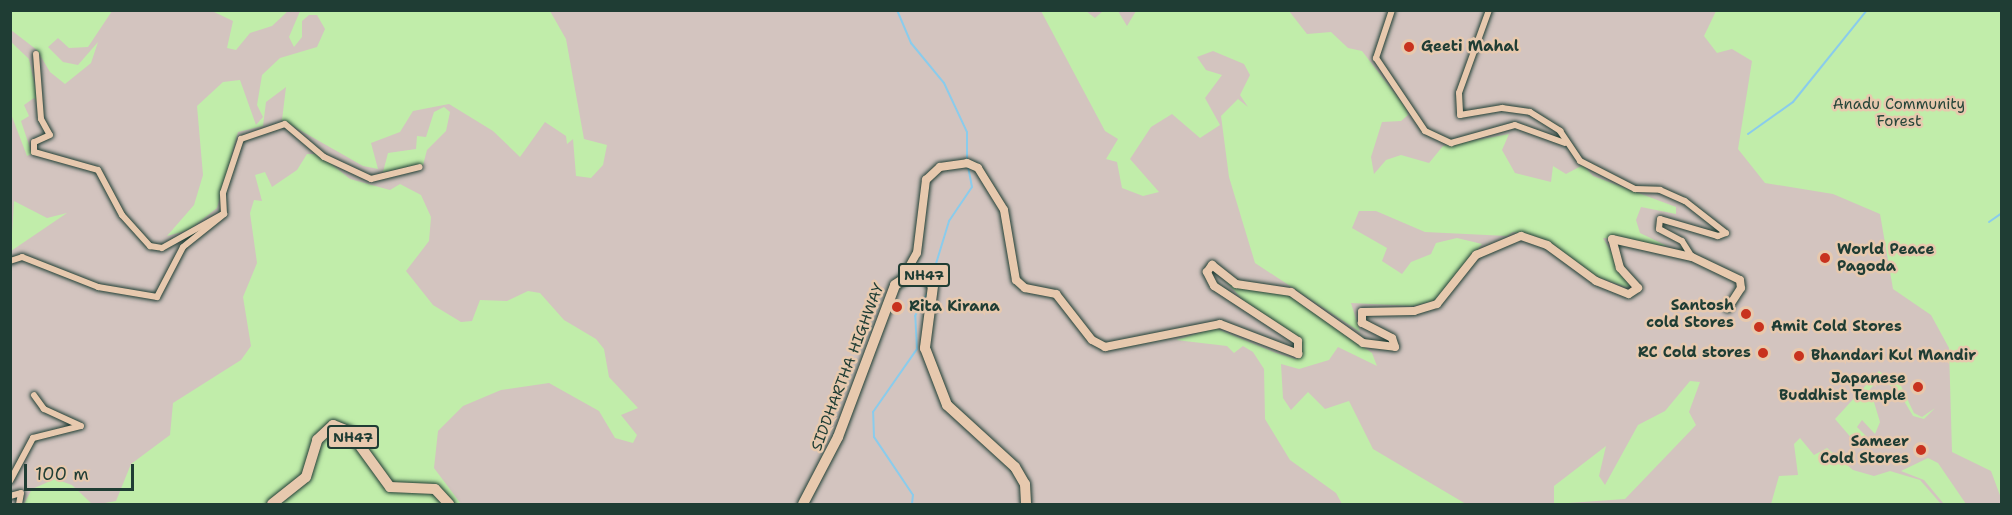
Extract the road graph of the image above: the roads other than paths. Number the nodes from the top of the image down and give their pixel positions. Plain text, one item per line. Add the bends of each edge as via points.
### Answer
1 (1392, 10) edge
2 (1489, 10) edge
3 (36, 54) dead end
4 (1565, 144) junction
5 (420, 167) dead end
6 (224, 214) junction
7 (1692, 257) junction
8 (10, 261) edge
9 (904, 276) junction
10 (1728, 308) dead end
11 (34, 395) dead end
12 (10, 481) edge
13 (10, 496) edge
14 (19, 504) edge
15 (272, 504) edge
16 (449, 504) edge
17 (803, 504) edge
18 (1026, 504) edge

1 - 4 street via 1376,58 1425,131 1451,142 1515,125
2 - 4 street via 1458,93 1460,115 1502,108 1530,112 1560,131
3 - 6 street via 41,119 50,135 34,142 34,152 98,170 122,214 150,246 171,244
4 - 7 street via 1580,161 1635,189 1671,194 1714,220 1723,236 1668,218 1656,223 1689,247
5 - 6 street via 371,179 324,157 285,124 241,139 223,193
6 - 8 street via 183,247 157,297 98,287 22,257
7 - 9 main road via 1612,239 1620,268 1638,288 1629,294 1596,281 1547,244 1511,237 1476,255 1437,303 1414,311 1362,312 1362,323 1397,342 1392,348 1363,343 1282,287 1236,284 1212,265 1207,272 1214,286 1298,341 1298,354 1220,324 1105,347 1092,340 1056,294 1021,285 1004,210 978,168 956,163 930,173 921,191 917,253
7 - 10 main road via 1740,280 1742,288
9 - 17 highway, SIDDHARTHA HIGHWAY / NH47 via 889,298 826,465
9 - 18 highway, SIDDHARTHA HIGHWAY / NH47 via 919,274 933,286 925,348 947,405 1015,467 1025,484
11 - 12 street via 44,409 81,426 33,438
13 - 14 street via 21,493
15 - 16 highway, NH47 via 306,477 317,440 333,425 350,432 390,486 435,489

